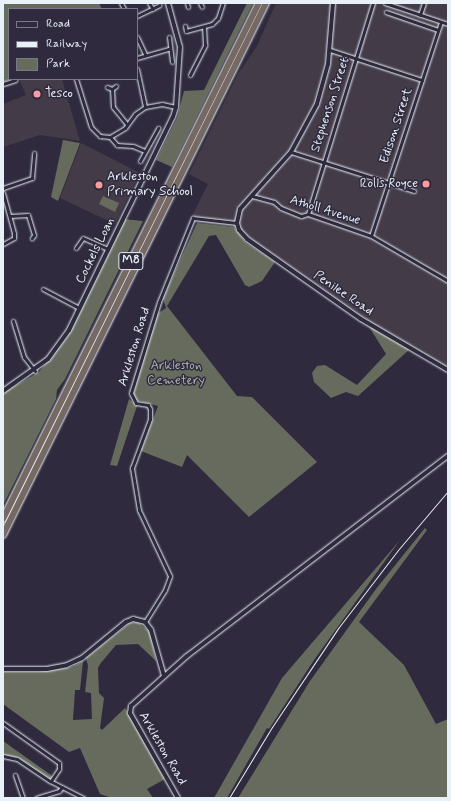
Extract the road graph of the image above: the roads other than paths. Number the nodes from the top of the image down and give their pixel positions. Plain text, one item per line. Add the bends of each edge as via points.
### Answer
1 (150, 3) edge
2 (168, 3) edge
3 (200, 3) edge
4 (223, 3) edge
5 (259, 3) edge
6 (267, 3) edge
7 (333, 3) edge
8 (372, 3) edge
9 (385, 3) edge
10 (424, 3) edge
11 (160, 5) dead end
12 (398, 5) edge
13 (202, 7) dead end
14 (153, 9) junction
15 (386, 12) dead end
16 (420, 15) junction
17 (138, 16) edge
18 (441, 22) junction
19 (448, 24) edge
20 (185, 26) dead end
21 (204, 28) junction
22 (438, 30) junction
23 (169, 37) dead end
24 (138, 39) edge
25 (169, 49) junction
26 (330, 50) junction
27 (145, 54) junction
28 (138, 58) edge
29 (356, 58) junction
30 (172, 62) dead end
31 (138, 74) edge
32 (190, 75) dead end
33 (15, 80) dead end
34 (76, 80) edge
35 (422, 80) junction
36 (3, 84) edge
37 (116, 86) dead end
38 (107, 87) dead end
39 (112, 89) junction
40 (145, 107) junction
41 (176, 107) junction
42 (127, 124) junction
43 (158, 128) dead end
44 (110, 137) junction
45 (145, 152) junction
46 (291, 152) junction
47 (34, 153) dead end
48 (140, 161) dead end
49 (324, 162) junction
50 (388, 184) junction
51 (3, 188) edge
52 (414, 192) dead end
53 (3, 193) edge
54 (252, 196) junction
55 (308, 214) junction
56 (10, 216) junction
57 (237, 223) junction
58 (371, 236) junction
59 (32, 238) dead end
60 (3, 244) edge
61 (76, 248) dead end
62 (108, 249) junction
63 (448, 281) edge
64 (43, 288) dead end
65 (79, 308) junction
66 (13, 321) dead end
67 (448, 370) edge
68 (35, 371) junction
69 (3, 391) edge
70 (448, 456) edge
71 (3, 519) edge
72 (3, 535) edge
73 (145, 622) junction
74 (3, 669) edge
75 (164, 676) junction
76 (3, 723) edge
77 (3, 756) edge
78 (15, 776) dead end
79 (51, 781) junction
80 (62, 787) junction
81 (46, 797) edge
82 (23, 798) edge
83 (36, 798) edge
84 (84, 798) edge
85 (178, 798) edge

1 - 14 street
2 - 41 street, Cockels Loan via 180,47
3 - 13 street
4 - 21 street via 218,18
5 - 71 highway, M8
6 - 72 highway, M8
7 - 26 street
8 - 29 street, Stephenson Street
9 - 12 street
10 - 16 street
11 - 14 street
12 - 16 street
14 - 17 street
15 - 22 street
16 - 18 street
18 - 19 street
18 - 22 street, Edison Street
20 - 21 street via 186,31
21 - 32 street via 205,45
22 - 35 street, Edison Street
23 - 25 street
24 - 27 street
25 - 27 street
25 - 30 street
26 - 29 street
26 - 46 street via 317,104
27 - 28 street
29 - 35 street
29 - 49 street, Stephenson Street
31 - 40 street
33 - 36 street
34 - 44 street via 92,129 100,136
35 - 50 street, Edison Street
37 - 39 street
38 - 39 street
39 - 42 street via 113,107
40 - 41 street via 162,104
40 - 42 street
41 - 62 street, Cockels Loan
42 - 44 street
43 - 45 street
44 - 45 street via 117,146 133,146
45 - 48 street
46 - 49 street
46 - 54 street
47 - 51 street via 32,178
49 - 50 street
49 - 55 street, Stephenson Street
50 - 52 street
50 - 58 street, Edison Street
53 - 56 street
54 - 55 street, Atholl Avenue via 274,202 281,208 301,216
54 - 57 street via 240,209
55 - 58 street, Atholl Avenue
56 - 59 street via 28,215 34,235
56 - 60 street via 14,238
57 - 67 street, Penilee Road via 247,239 333,300
57 - 73 street, Arkleston Road via 193,218 159,302 131,393 136,403 148,405 150,409 150,419 132,468 140,510 170,576 165,590
58 - 63 street, Atholl Avenue
61 - 62 street via 83,238
62 - 65 street, Cockels Loan
64 - 65 street
65 - 68 street, Cockels Loan via 69,330 48,359
66 - 68 street via 24,357
68 - 69 street, Cockels Loan
70 - 75 street, Arkleston Road
73 - 74 street via 133,619 126,622 82,658 67,665 46,669
73 - 75 street via 151,630
75 - 85 street, Arkleston Road via 129,711
76 - 79 street via 59,763 59,769
77 - 79 street via 17,759
78 - 82 street
79 - 80 street
80 - 81 street
80 - 84 street
81 - 83 street

